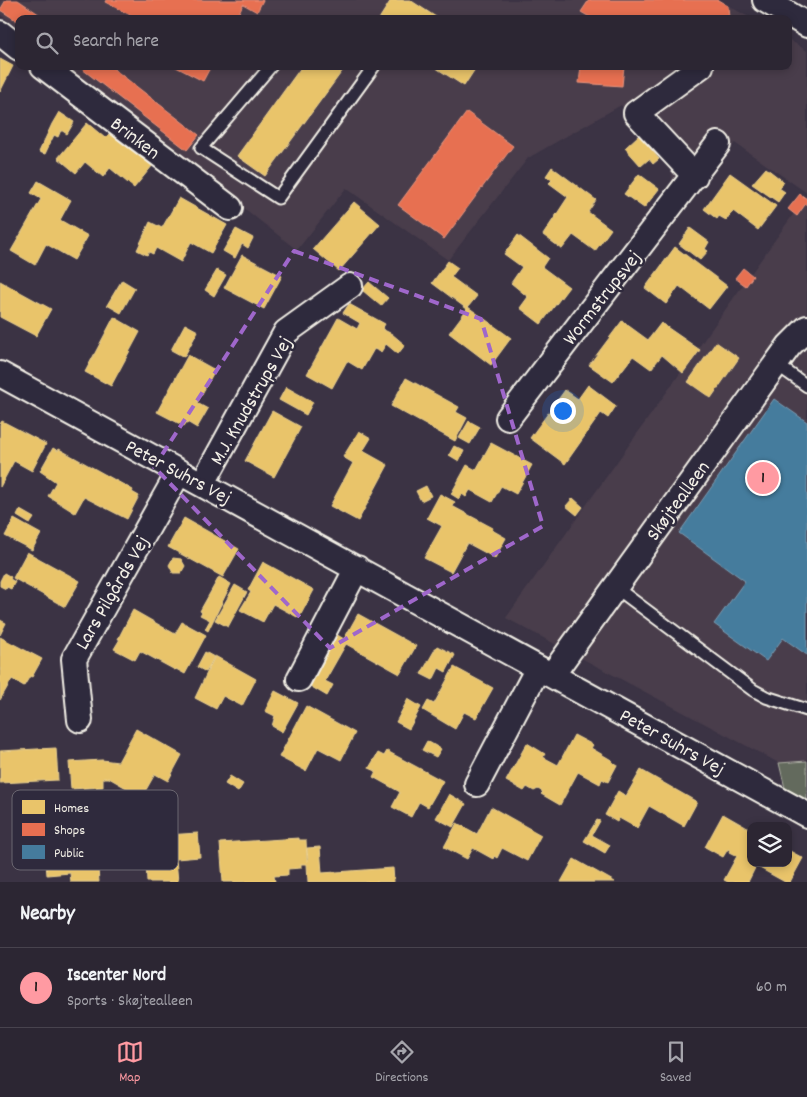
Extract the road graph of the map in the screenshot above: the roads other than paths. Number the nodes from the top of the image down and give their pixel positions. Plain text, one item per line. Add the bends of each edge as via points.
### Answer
1 (768, 8) edge
2 (783, 15) edge
3 (792, 19) edge
4 (807, 26) edge
5 (0, 33) edge
6 (15, 45) edge
7 (48, 70) edge
8 (268, 70) edge
9 (371, 70) edge
10 (695, 70) edge
11 (718, 144) dead end
12 (695, 176) junction
13 (230, 208) dead end
14 (350, 286) dead end
15 (807, 328) edge
16 (776, 364) junction
17 (0, 374) edge
18 (807, 386) edge
19 (508, 418) dead end
20 (180, 472) junction
21 (203, 484) junction
22 (357, 568) junction
23 (615, 586) junction
24 (545, 671) junction
25 (299, 679) dead end
26 (807, 710) edge
27 (80, 720) dead end
28 (477, 784) dead end
29 (807, 815) edge

1 - 2 street
3 - 4 street
5 - 6 street
7 - 13 street, Brinken
8 - 9 lane via 201,148 278,198
10 - 12 street via 636,113
11 - 12 street, Wormstrupsvej
12 - 19 street, Wormstrupsvej
14 - 21 street, M.J. Knudstrups Vej via 286,332
15 - 16 street, Skøjtealleen
16 - 18 lane
16 - 23 street, Skøjtealleen
17 - 20 street, Peter Suhrs Vej
20 - 21 street, Peter Suhrs Vej
20 - 27 street, Lars Pilgårds Vej via 74,659
21 - 22 street, Peter Suhrs Vej
22 - 24 street, Peter Suhrs Vej
22 - 25 street
23 - 24 street, Skøjtealleen
23 - 26 lane via 753,690
24 - 28 street
24 - 29 street, Peter Suhrs Vej

